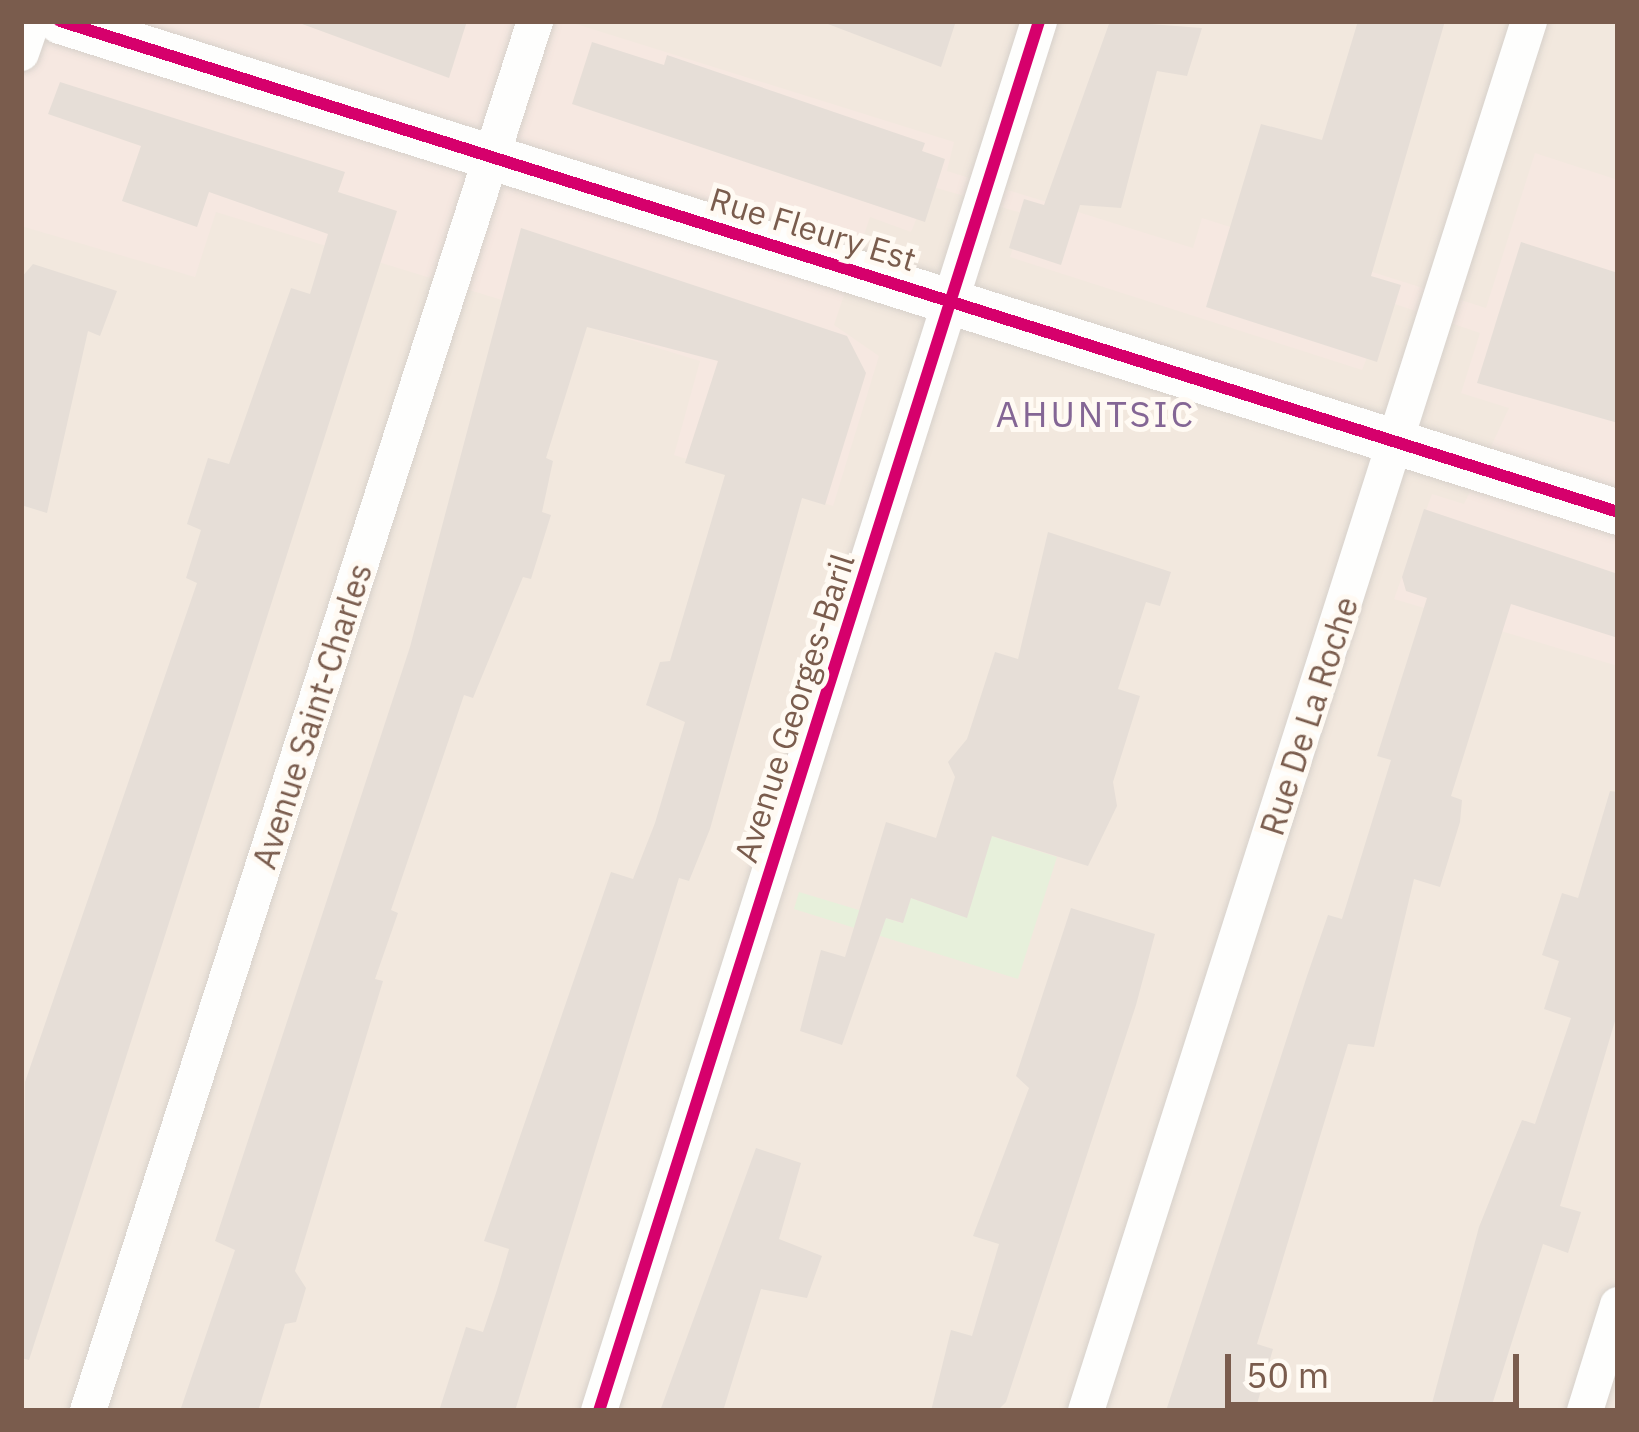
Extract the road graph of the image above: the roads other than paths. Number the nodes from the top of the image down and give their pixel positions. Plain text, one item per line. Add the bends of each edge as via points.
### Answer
1 (32, 21) edge
2 (60, 21) edge
3 (535, 21) edge
4 (1040, 21) edge
5 (1528, 21) edge
6 (21, 53) edge
7 (491, 157) junction
8 (950, 301) junction
9 (1397, 441) junction
10 (1618, 512) edge
11 (1618, 1305) edge
12 (88, 1411) edge
13 (599, 1411) edge
14 (1086, 1411) edge
15 (1585, 1411) edge

1 - 6 street
2 - 7 street, Rue Fleury Est
3 - 7 street, Avenue Saint-Charles
4 - 8 street, Avenue Georges-Baril
5 - 9 street, Rue De La Roche
7 - 8 street, Rue Fleury Est
7 - 12 street, Avenue Saint-Charles
8 - 9 street, Rue Fleury Est
8 - 13 street, Avenue Georges-Baril
9 - 10 street, Rue Fleury Est
9 - 14 street, Rue De La Roche
11 - 15 street

